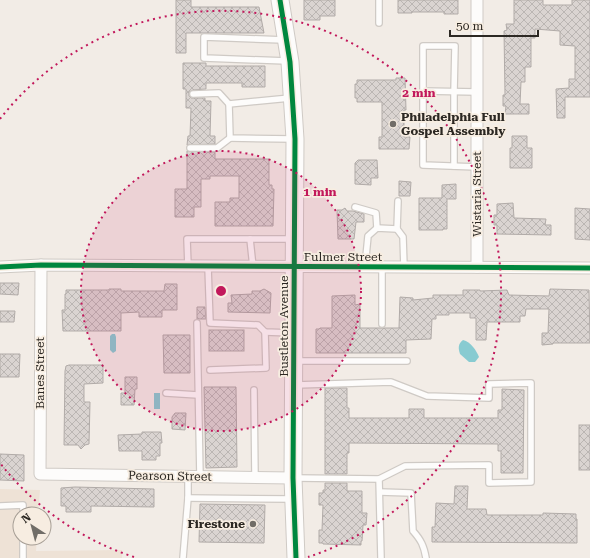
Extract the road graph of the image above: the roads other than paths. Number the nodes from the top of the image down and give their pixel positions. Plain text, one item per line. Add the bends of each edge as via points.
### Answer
1 (280, 0) edge
2 (379, 0) edge
3 (477, 0) edge
4 (379, 23) dead end
5 (286, 40) junction
6 (290, 62) junction
7 (423, 91) junction
8 (454, 92) junction
9 (477, 92) junction
10 (193, 94) dead end
11 (293, 98) junction
12 (229, 104) junction
13 (230, 138) junction
14 (295, 139) junction
15 (190, 148) dead end
16 (454, 166) junction
17 (477, 167) junction
18 (398, 201) dead end
19 (355, 207) dead end
20 (378, 228) junction
21 (398, 229) junction
22 (250, 239) junction
23 (295, 240) junction
24 (41, 265) junction
25 (188, 266) junction
26 (208, 266) junction
27 (253, 267) junction
28 (295, 267) junction
29 (365, 267) junction
30 (382, 267) junction
31 (404, 267) junction
32 (476, 267) junction
33 (0, 268) edge
34 (590, 268) edge
35 (197, 324) dead end
36 (382, 324) dead end
37 (265, 332) junction
38 (294, 334) junction
39 (294, 361) junction
40 (407, 361) dead end
41 (210, 370) dead end
42 (294, 385) junction
43 (254, 390) dead end
44 (166, 394) dead end
45 (198, 395) junction
46 (46, 474) joint
47 (188, 477) junction
48 (200, 477) junction
49 (255, 478) junction
50 (294, 478) junction
51 (379, 479) junction
52 (380, 492) junction
53 (188, 498) junction
54 (294, 499) junction
55 (0, 506) edge
56 (12, 506) edge
57 (23, 546) edge
58 (23, 558) edge
59 (183, 558) edge
60 (296, 558) edge
61 (381, 558) edge
62 (426, 558) edge

1 - 5 main road, Bustleton Avenue
2 - 4 lane
3 - 9 street, Wistaria Street
5 - 6 main road, Bustleton Avenue
5 - 6 lane via 204,36 204,58
6 - 11 main road, Bustleton Avenue
7 - 8 lane
7 - 8 lane via 423,46 455,46
7 - 16 lane via 423,165
8 - 9 lane
8 - 16 lane
9 - 17 street, Wistaria Street
10 - 12 lane via 219,93
11 - 12 lane
11 - 14 main road, Bustleton Avenue
12 - 13 lane
13 - 14 lane
13 - 15 lane via 217,148
14 - 23 main road, Bustleton Avenue
16 - 17 lane
17 - 32 street, Wistaria Street
18 - 21 lane
19 - 20 lane via 376,213
20 - 21 lane
20 - 29 lane via 368,236
21 - 31 lane via 403,237
22 - 23 lane
22 - 25 lane via 187,238
22 - 27 lane
23 - 28 main road, Bustleton Avenue
24 - 25 street, Fulmer Street
24 - 33 street, Fulmer Street
24 - 46 street, Banes Street via 40,474
25 - 26 street, Fulmer Street
26 - 27 street, Fulmer Street
26 - 37 lane via 210,323 258,325
27 - 28 street, Fulmer Street
28 - 29 street, Fulmer Street
28 - 38 main road, Bustleton Avenue
29 - 30 street, Fulmer Street
30 - 31 street, Fulmer Street
30 - 36 lane
31 - 32 street, Fulmer Street
32 - 34 street, Fulmer Street
35 - 45 lane
37 - 38 lane
37 - 41 lane via 266,368
38 - 39 main road, Bustleton Avenue
39 - 40 lane
39 - 42 main road, Bustleton Avenue
42 - 50 main road, Bustleton Avenue
42 - 51 lane via 391,382 427,396 489,398 489,384 531,383 531,482 489,483 489,465 405,466
43 - 49 lane
44 - 45 lane
45 - 48 lane
46 - 47 street, Pearson Street
47 - 48 street, Pearson Street
47 - 53 lane
48 - 49 street, Pearson Street
49 - 50 street, Pearson Street
50 - 51 lane
50 - 54 main road, Bustleton Avenue
51 - 52 lane
52 - 61 lane
52 - 62 lane via 411,493 413,531 424,546
53 - 54 lane
53 - 59 lane
54 - 60 main road, Bustleton Avenue
55 - 56 lane
57 - 58 lane

